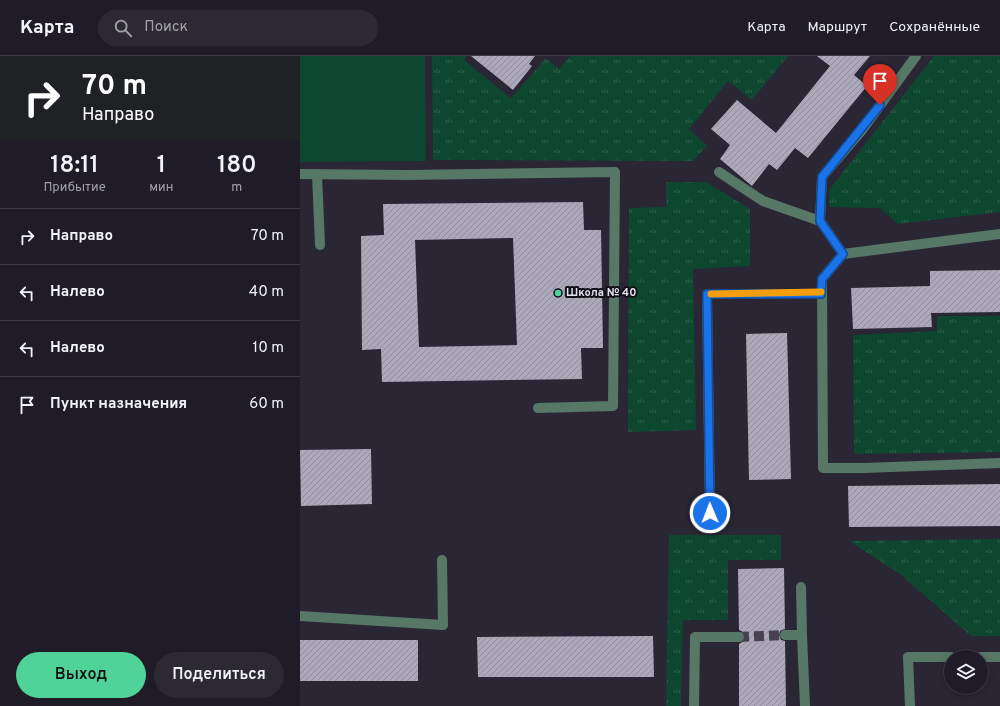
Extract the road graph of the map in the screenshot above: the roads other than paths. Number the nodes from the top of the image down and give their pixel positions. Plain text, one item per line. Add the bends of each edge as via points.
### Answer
1 (916, 56) edge
2 (719, 172) dead end
3 (300, 174) edge
4 (317, 174) junction
5 (820, 221) junction
6 (1000, 234) edge
7 (320, 245) dead end
8 (843, 254) junction
9 (821, 294) junction
10 (538, 408) dead end
11 (1000, 463) edge
12 (710, 513) dead end
13 (442, 560) dead end
14 (801, 587) dead end
15 (300, 616) edge
16 (784, 635) tunnel mouth
17 (802, 635) junction
18 (739, 637) tunnel mouth
19 (944, 657) edge
20 (988, 657) edge
21 (1000, 657) edge
22 (694, 706) edge
23 (804, 706) edge
24 (910, 706) edge

1 - 5 lane via 862,130 822,177
2 - 5 lane via 762,201
3 - 4 lane
4 - 7 lane
4 - 10 lane via 408,176 616,172 613,406
5 - 8 lane
6 - 8 lane
8 - 9 lane via 822,279
9 - 11 lane via 823,468
9 - 12 lane via 707,294
13 - 15 lane via 444,625
14 - 17 lane
16 - 17 lane
17 - 23 lane
18 - 22 lane via 695,637
19 - 24 lane via 908,657
20 - 21 lane

